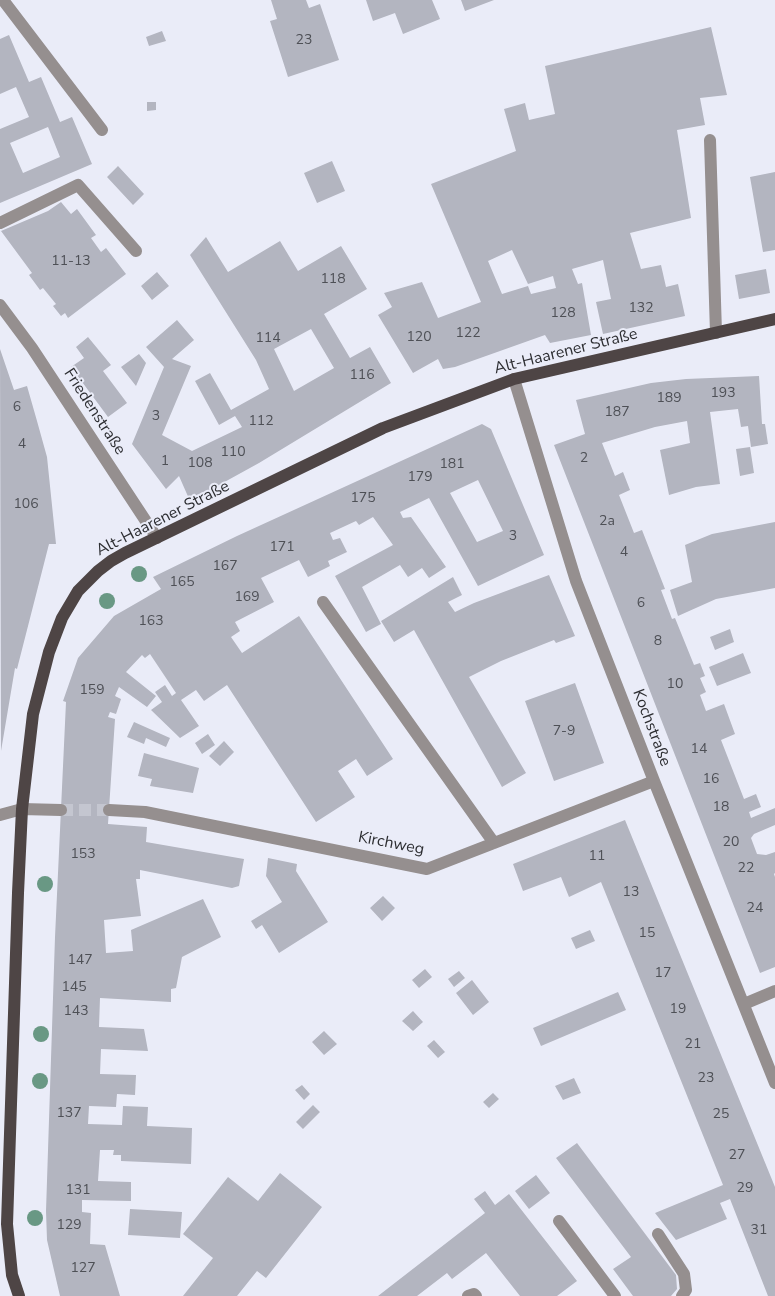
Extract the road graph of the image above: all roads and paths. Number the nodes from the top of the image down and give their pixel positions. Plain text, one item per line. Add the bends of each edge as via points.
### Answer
1 (4, 0) edge
2 (102, 130) dead end
3 (710, 140) dead end
4 (0, 223) edge
5 (136, 251) dead end
6 (0, 305) edge
7 (775, 319) edge
8 (716, 333) junction
9 (514, 379) junction
10 (157, 538) junction
11 (323, 602) dead end
12 (654, 781) junction
13 (22, 809) junction
14 (61, 810) tunnel mouth
15 (109, 810) tunnel mouth
16 (0, 815) edge
17 (494, 843) junction
18 (775, 991) edge
19 (744, 1004) junction
20 (775, 1083) edge
21 (559, 1221) dead end
22 (658, 1234) dead end
23 (19, 1296) edge
24 (468, 1296) edge
25 (476, 1296) edge
26 (615, 1296) edge
27 (682, 1296) edge

1 - 2 street
3 - 8 street
4 - 5 street via 78,185
6 - 10 street, Friedenstraße via 32,348
7 - 8 main road, Alt-Haarener Straße
8 - 9 main road, Alt-Haarener Straße
9 - 10 main road, Alt-Haarener Straße via 383,428
9 - 12 street, Kochstraße via 576,581
10 - 13 main road, Alt-Haarener Straße via 98,571 78,591 62,618 49,652 33,714
11 - 17 street
12 - 17 street, Kirchweg
12 - 19 street, Kochstraße
13 - 14 street
13 - 16 street
13 - 23 main road, Alt-Haarener Straße via 7,1224 12,1275
15 - 17 street, Kirchweg via 145,812 427,868
18 - 19 street
19 - 20 street, Kochstraße
21 - 26 street
22 - 27 street via 684,1274 686,1290
24 - 25 street

